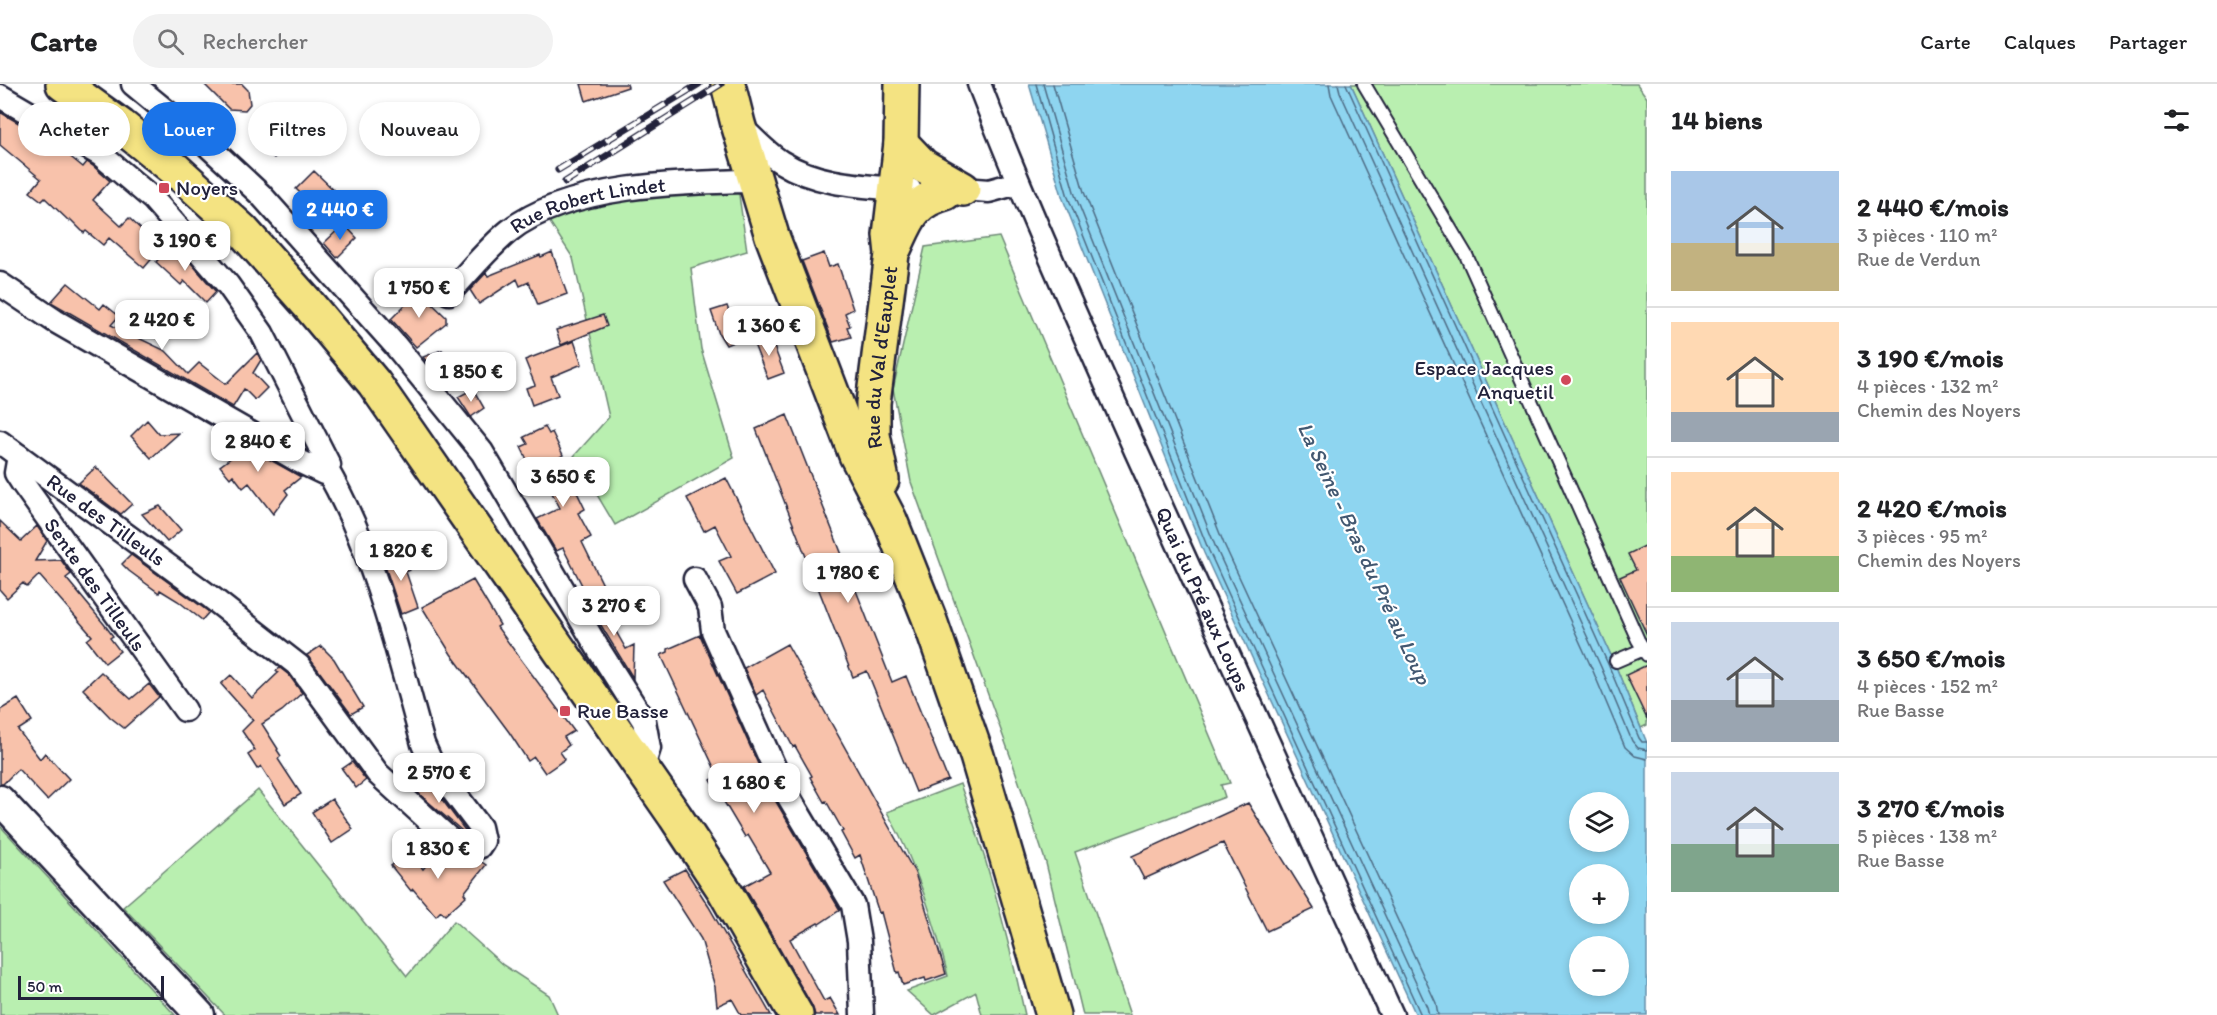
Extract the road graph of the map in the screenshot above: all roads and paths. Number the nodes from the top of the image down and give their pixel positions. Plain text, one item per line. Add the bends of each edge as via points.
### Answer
1 (63, 84) edge
2 (133, 84) edge
3 (728, 84) edge
4 (902, 84) edge
5 (979, 84) edge
6 (1364, 84) edge
7 (0, 96) edge
8 (88, 102) edge
9 (18, 107) edge
10 (738, 124) junction
11 (130, 133) edge
12 (901, 143) junction
13 (102, 156) edge
14 (756, 181) junction
15 (1018, 183) junction
16 (896, 189) junction
17 (954, 191) junction
18 (892, 254) junction
19 (0, 284) edge
20 (449, 293) dead end
21 (0, 442) edge
22 (19, 456) junction
23 (326, 468) junction
24 (890, 520) junction
25 (695, 579) dead end
26 (1645, 652) edge
27 (1616, 661) dead end
28 (184, 710) dead end
29 (642, 770) junction
30 (0, 800) edge
31 (200, 1015) edge
32 (796, 1015) edge
33 (862, 1015) edge
34 (1053, 1015) edge
35 (1392, 1015) edge

1 - 8 main road
2 - 29 street via 261,195 395,345 482,452 644,721 649,748
3 - 10 main road, Rue du Val d'Eauplet
4 - 12 main road, Rue du Val d'Eauplet
5 - 15 street, Quai du Pré aux Loups via 1011,151
6 - 26 lane via 1466,255
7 - 9 street
10 - 14 main road, Rue du Val d'Eauplet
10 - 16 street via 792,168 838,183
11 - 29 main road via 242,230 374,383
12 - 16 main road, Rue du Val d'Eauplet
12 - 17 main road
13 - 23 street via 153,199 249,314 297,399 329,465
14 - 20 street, Rue Robert Lindet via 672,184 588,195 542,210 509,231
14 - 24 main road, Rue du Val d'Eauplet via 772,236 856,455
15 - 17 street via 989,191
15 - 35 street, Quai du Pré aux Loups via 1361,929
16 - 17 street
16 - 18 main road, Rue du Val d'Eauplet via 890,235
17 - 18 main road via 922,202 912,212
18 - 24 main road, Rue du Val d'Eauplet via 873,403 873,435
19 - 23 street via 55,321 299,461 324,473
21 - 22 street, Rue des Tilleuls
22 - 23 street, Rue des Tilleuls via 298,666 378,774 457,846 469,851 483,841 480,827 431,762 423,744 361,540
22 - 28 street, Sente des Tilleuls via 16,473 23,484
24 - 34 main road via 977,756
25 - 33 street via 710,607 712,631 784,789 853,905 859,941
26 - 27 lane
29 - 32 main road via 724,890
30 - 31 street

